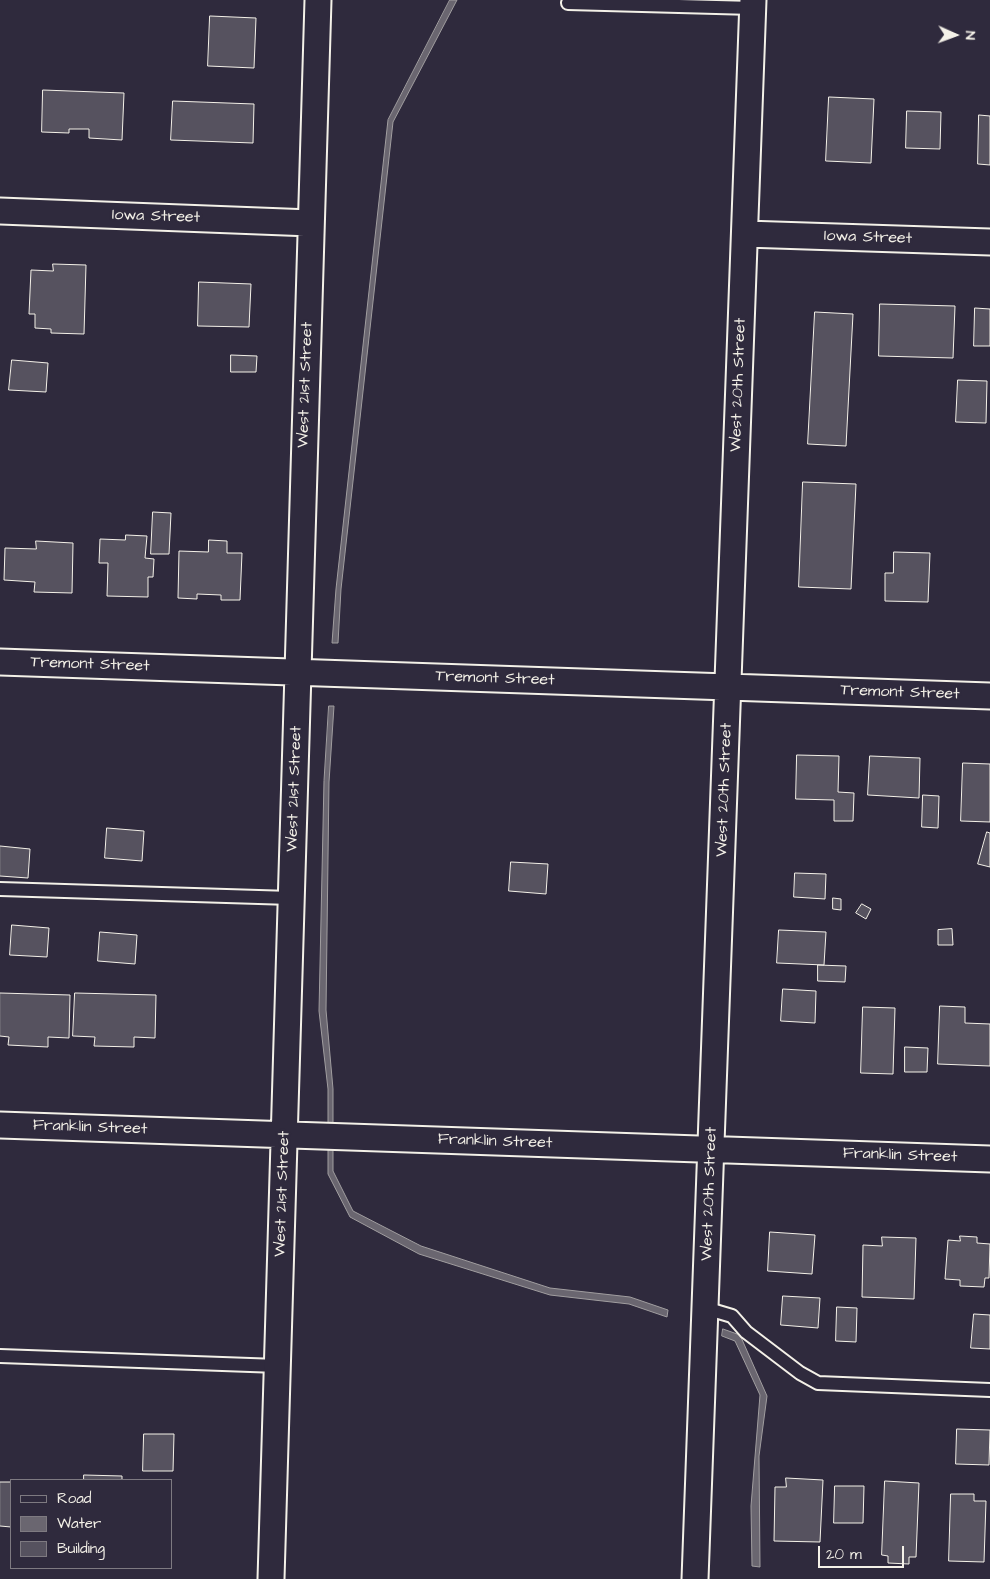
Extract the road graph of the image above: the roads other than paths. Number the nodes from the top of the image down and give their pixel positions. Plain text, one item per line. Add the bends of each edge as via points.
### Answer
1 (318, 0) edge
2 (568, 3) dead end
3 (753, 4) edge
4 (0, 211) edge
5 (311, 223) junction
6 (745, 234) junction
7 (990, 242) edge
8 (0, 662) edge
9 (298, 672) junction
10 (728, 687) junction
11 (990, 696) edge
12 (0, 889) edge
13 (291, 898) junction
14 (0, 1125) edge
15 (285, 1134) junction
16 (711, 1149) junction
17 (990, 1159) edge
18 (705, 1308) junction
19 (0, 1356) edge
20 (278, 1366) junction
21 (990, 1390) edge
22 (271, 1579) edge
23 (696, 1579) edge

1 - 5 street, West 21st Street
2 - 3 lane
3 - 6 street, West 20th Street
4 - 5 street, Iowa Street
5 - 9 street, West 21st Street
6 - 7 street, Iowa Street
6 - 10 street, West 20th Street
8 - 9 street, Tremont Street
9 - 10 street, Tremont Street
9 - 13 street, West 21st Street
10 - 11 street, Tremont Street
10 - 16 street, West 20th Street
12 - 13 lane
13 - 15 street, West 21st Street
14 - 15 street, Franklin Street
15 - 16 street, Franklin Street
15 - 20 street, West 21st Street
16 - 17 street, Franklin Street
16 - 18 street, West 20th Street
18 - 21 lane via 732,1316 746,1332 818,1383
18 - 23 street, West 20th Street
19 - 20 lane
20 - 22 street, West 21st Street

